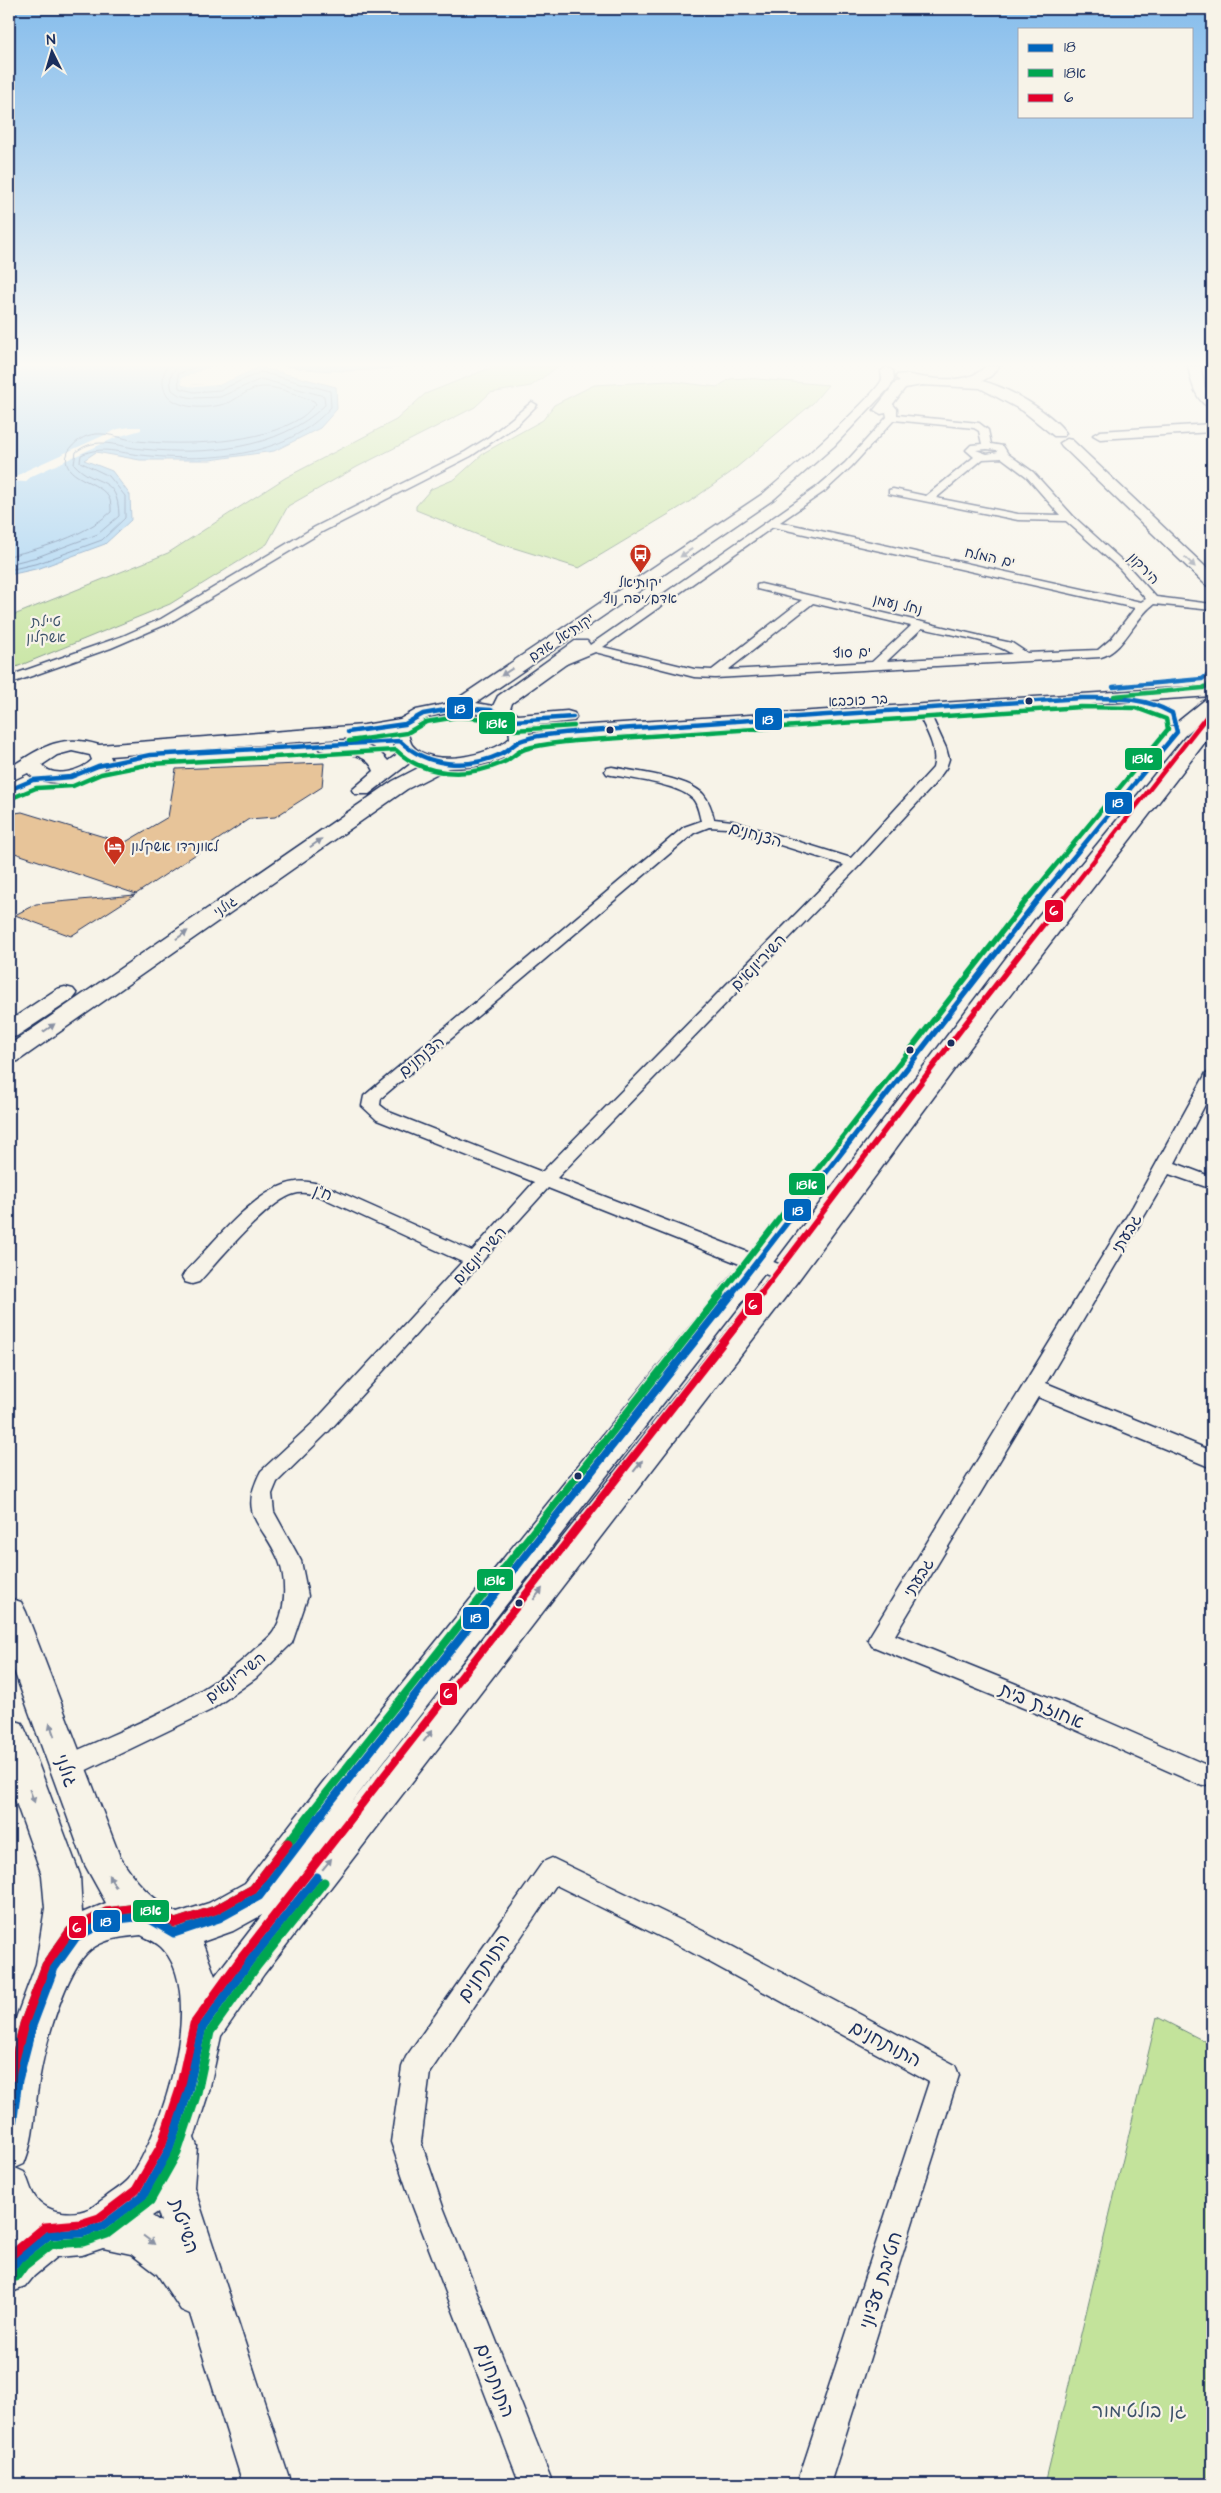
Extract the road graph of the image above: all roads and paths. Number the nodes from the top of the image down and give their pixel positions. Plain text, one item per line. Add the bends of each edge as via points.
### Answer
1 (409, 482) edge
2 (786, 482) edge
3 (811, 482) edge
4 (829, 482) edge
5 (949, 482) edge
6 (1035, 482) edge
7 (1121, 482) edge
8 (1122, 482) edge
9 (893, 492) dead end
10 (928, 499) junction
11 (1068, 518) junction
12 (773, 524) junction
13 (1212, 564) edge
14 (1212, 582) edge
15 (761, 586) dead end
16 (811, 599) junction
17 (1152, 600) junction
18 (1142, 606) junction
19 (1212, 608) edge
20 (919, 624) junction
21 (1112, 646) joint
22 (594, 648) junction
23 (1024, 657) junction
24 (554, 664) junction
25 (876, 665) junction
26 (715, 674) junction
27 (9, 680) edge
28 (1209, 688) edge
29 (1081, 698) junction
30 (456, 708) junction
31 (922, 709) junction
32 (509, 718) junction
33 (1212, 723) edge
34 (1177, 732) junction
35 (405, 739) junction
36 (518, 742) junction
37 (301, 746) junction
38 (98, 759) junction
39 (34, 761) junction
40 (444, 762) junction
41 (612, 771) dead end
42 (385, 773) junction
43 (9, 776) edge
44 (50, 777) junction
45 (9, 790) edge
46 (708, 823) junction
47 (854, 863) junction
48 (9, 1031) edge
49 (9, 1056) edge
50 (1212, 1077) edge
51 (1165, 1166) junction
52 (546, 1179) junction
53 (1212, 1183) edge
54 (475, 1260) junction
55 (758, 1262) junction
56 (787, 1274) junction
57 (192, 1277) dead end
58 (1035, 1387) junction
59 (1212, 1460) edge
60 (9, 1612) edge
61 (880, 1639) joint
62 (9, 1734) edge
63 (65, 1768) junction
64 (1202, 1775) dead end
65 (159, 1925) junction
66 (54, 1968) junction
67 (202, 2028) junction
68 (945, 2075) joint
69 (177, 2125) junction
70 (9, 2149) edge
71 (9, 2186) edge
72 (103, 2226) junction
73 (49, 2236) junction
74 (9, 2271) edge
75 (217, 2324) junction
76 (267, 2484) edge
77 (536, 2484) edge
78 (814, 2484) edge

1 - 27 street via 339,518 164,621 98,649
2 -> 30 street, יקותיאל אדם
3 - 24 street, יקותיאל אדם
4 - 12 street
5 - 10 street
6 - 11 street, הירקון
7 - 13 street
8 -> 14 street
9 - 10 street
10 - 11 street via 1018,517
11 - 17 street, הירקון via 1137,580
12 - 18 street, ים המלח
12 - 22 street
15 - 16 street, נחל נעמן
16 - 20 street, נחל נעמן
16 - 26 street
17 - 18 street, הירקון
17 - 19 street
18 - 21 street, הירקון
20 - 23 street, נחל נעמן via 1008,646
20 - 25 street
21 - 23 street, ים סוף via 1101,653
22 - 24 street
22 - 26 street, ים סוף via 694,673
23 - 25 street, ים סוף
24 - 32 street, יקותיאל אדם via 504,700 501,709
25 - 26 street, ים סוף
28 - 29 street, בר כוכבא
28 - 32 street, בר כוכבא via 1133,686
28 - 34 street
29 - 31 street, בר כוכבא
29 - 34 street via 1131,699 1151,703 1172,713 1176,718
30 - 32 street, בר כוכבא via 481,708
30 - 35 street via 423,714
31 - 36 street, בר כוכבא via 574,732
31 - 47 street, השיריונאים via 940,748 939,768
32 - 36 street via 520,729
33 - 56 street via 985,1012
34 - 55 street via 1025,915
35 - 37 street
35 - 38 street via 364,731
35 - 40 street via 426,759
35 - 42 street, גולני
36 - 40 street via 505,753 490,758 463,763
37 - 38 street
37 - 42 street via 362,750 379,759
38 - 39 street via 84,746 66,746 48,750
38 - 44 street via 76,776
39 - 43 street
39 - 44 street via 33,769
49 -> 40 street, גולני via 400,785
41 - 46 street via 676,786 696,795 706,808
42 - 48 street, גולני
44 - 45 street
46 - 47 street, הצנחנים via 728,824
46 - 52 street, הצנחנים via 689,830 373,1096 371,1106 384,1116
47 - 52 street, השיריונאים
50 - 51 street, גבעתי
51 - 53 street
51 - 58 street, גבעתי
52 - 54 street, השיריונאים
52 - 55 street, הצנחנים
54 - 57 street, ח"ן via 307,1186 285,1190 268,1202
54 - 63 street, השיריונאים via 322,1426 269,1477 261,1494 264,1513 290,1560 296,1596 284,1636 248,1672 203,1703
55 - 56 street, הצנחנים
55 - 65 street via 336,1794 259,1896 219,1918
67 -> 56 street via 250,1961
58 - 59 street
58 - 61 street, גבעתי
63 -> 60 street, גולני
61 - 64 street, אחוזת בית via 1069,1716
62 -> 66 street via 61,1875 64,1908
65 -> 63 street, גולני via 116,1887
65 - 66 street via 109,1920 76,1937
65 - 67 street, גולני via 184,1948 202,1996
66 - 70 street via 32,2026 23,2062
67 - 69 street
68 - 77 street, התותחנים via 690,1938 552,1870 416,2067 406,2142 428,2207
68 - 78 street, חטיבת עציוני
69 - 72 street via 169,2150 143,2196
69 - 75 street, השייטת via 172,2187
71 - 73 street via 9,2197 24,2217
72 - 73 street via 82,2233
72 -> 75 street, השייטת via 141,2234 173,2258
73 - 74 street
75 - 76 street, השייטת

